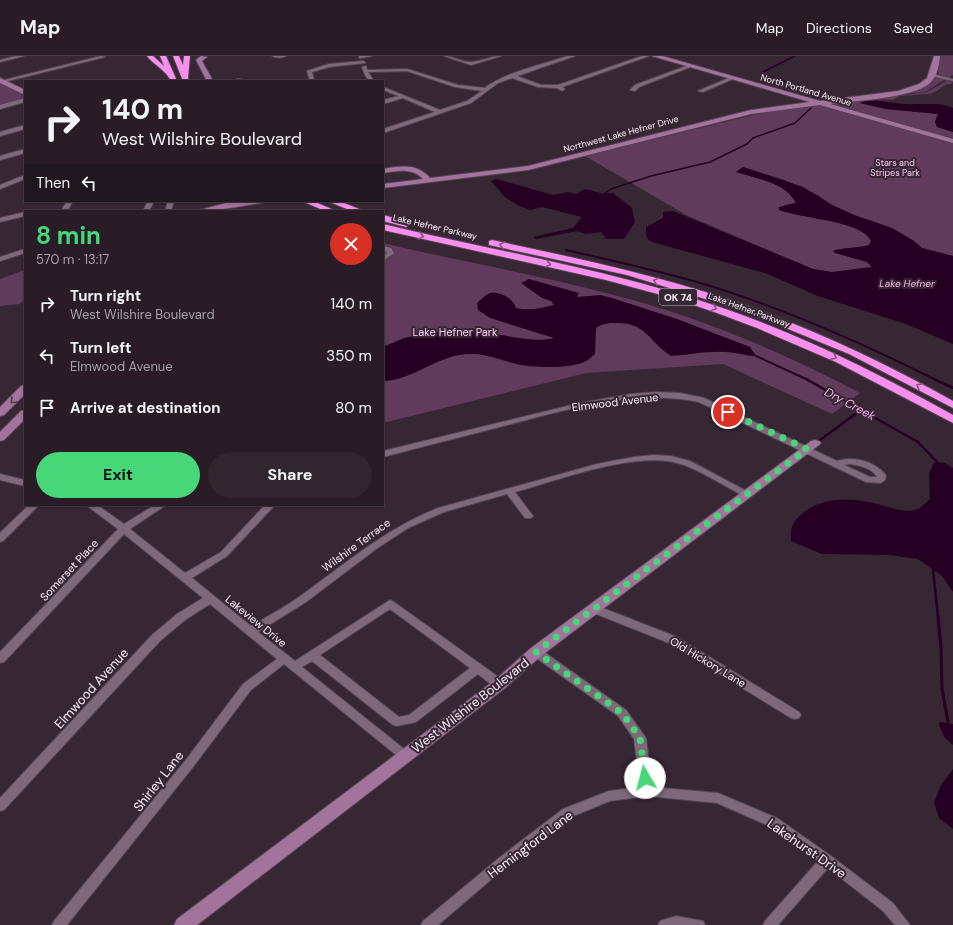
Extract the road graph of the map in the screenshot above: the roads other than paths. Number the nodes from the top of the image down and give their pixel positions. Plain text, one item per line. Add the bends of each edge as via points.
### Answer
1 (22, 56) edge
2 (102, 56) edge
3 (150, 56) edge
4 (163, 56) edge
5 (176, 56) edge
6 (187, 56) edge
7 (205, 56) edge
8 (274, 56) edge
9 (284, 56) edge
10 (370, 56) edge
11 (446, 56) edge
12 (499, 56) edge
13 (573, 56) edge
14 (647, 56) edge
15 (655, 56) edge
16 (937, 56) edge
17 (361, 58) edge
18 (0, 61) edge
19 (691, 66) junction
20 (366, 71) junction
21 (170, 73) junction
22 (511, 76) junction
23 (934, 76) junction
24 (733, 78) junction
25 (174, 80) edge
26 (186, 80) edge
27 (209, 80) edge
28 (312, 80) edge
29 (371, 80) edge
30 (953, 80) edge
31 (1, 81) edge
32 (384, 88) edge
33 (485, 90) junction
34 (633, 90) dead end
35 (701, 90) dead end
36 (24, 92) edge
37 (402, 96) junction
38 (24, 100) edge
39 (384, 102) edge
40 (818, 102) junction
41 (0, 107) edge
42 (441, 112) junction
43 (24, 127) edge
44 (384, 131) edge
45 (0, 134) edge
46 (953, 141) edge
47 (24, 151) edge
48 (0, 158) edge
49 (384, 171) edge
50 (24, 177) edge
51 (429, 180) junction
52 (384, 186) edge
53 (0, 187) edge
54 (251, 202) edge
55 (257, 202) edge
56 (309, 202) edge
57 (334, 202) edge
58 (204, 210) edge
59 (223, 210) edge
60 (329, 210) edge
61 (357, 210) edge
62 (24, 214) edge
63 (384, 218) edge
64 (0, 220) edge
65 (384, 227) edge
66 (384, 248) edge
67 (24, 251) edge
68 (384, 258) edge
69 (0, 260) edge
70 (24, 389) edge
71 (953, 405) edge
72 (0, 413) edge
73 (24, 415) edge
74 (953, 420) edge
75 (0, 438) edge
76 (811, 446) junction
77 (384, 454) edge
78 (838, 464) dead end
79 (0, 477) edge
80 (24, 483) edge
81 (509, 491) junction
82 (747, 494) junction
83 (33, 506) edge
84 (92, 506) edge
85 (159, 506) edge
86 (269, 506) edge
87 (528, 516) dead end
88 (124, 529) junction
89 (0, 539) edge
90 (185, 578) junction
91 (210, 599) junction
92 (594, 609) junction
93 (250, 632) junction
94 (536, 652) junction
95 (312, 655) junction
96 (0, 659) edge
97 (284, 659) junction
98 (294, 667) junction
99 (478, 668) junction
100 (500, 684) junction
101 (795, 715) dead end
102 (405, 756) junction
103 (647, 791) junction
104 (0, 806) edge
105 (827, 860) junction
106 (59, 925) edge
107 (183, 925) edge
108 (428, 925) edge
109 (665, 925) edge
110 (698, 925) edge
111 (770, 925) edge
112 (903, 925) edge

1 - 18 street
2 - 31 street
3 - 21 highway
4 - 21 highway
5 - 26 highway
6 - 26 highway
7 - 27 street via 199,60
8 - 9 street
10 - 17 street
11 - 12 street via 471,64
13 - 22 street
14 - 22 street via 560,88 540,86
15 - 19 street, North Portland Avenue
16 - 23 street
17 - 20 street
17 - 28 street via 309,71
19 - 24 street, North Portland Avenue
19 - 34 street via 636,86
20 - 29 street
20 - 33 street via 406,70 457,86
21 - 25 highway
22 - 33 street via 495,82
23 - 30 street
23 - 40 street, Northwest Lake Hefner Drive via 923,85 902,92
24 - 35 street
24 - 40 street, North Portland Avenue
31 - 36 street
32 - 37 street
33 - 42 street via 470,102
37 - 39 street
37 - 42 street
38 - 41 street
40 - 46 street, North Portland Avenue
40 - 51 street, Northwest Lake Hefner Drive via 739,114 536,166
42 - 44 street
43 - 45 street
47 - 48 street
49 - 51 street via 416,169
50 - 53 street
51 - 52 street, Northwest Lake Hefner Drive
54 - 58 street
55 - 59 street
56 - 60 highway
57 - 61 highway
62 - 64 street
71 -> 63 highway, Lake Hefner Parkway / OK 74 via 856,354 728,303 629,274
65 -> 74 highway, Lake Hefner Parkway / OK 74 via 608,278 719,310 837,358 890,384
66 - 68 street via 389,249 391,254
67 - 69 street
70 -> 72 street
73 - 75 street
76 - 77 street, Elmwood Avenue via 701,400 664,395 566,408
76 - 78 street, Elmwood Avenue
76 - 82 street, West Wilshire Boulevard
79 - 80 street
81 - 82 street, Wilshire Terrace via 611,464 657,458 687,463
81 - 87 street
81 - 93 street, Wilshire Terrace via 441,510 405,524 308,595
82 - 92 street, West Wilshire Boulevard
83 - 89 street
84 - 88 street, Lakeview Drive
85 - 88 street, Somerset Place
86 - 90 street via 224,554
88 - 90 street, Lakeview Drive
88 - 96 street, Somerset Place
90 - 91 street, Lakeview Drive
91 - 93 street, Lakeview Drive
91 - 104 street, Elmwood Avenue via 181,617 156,638
92 - 94 street, West Wilshire Boulevard
92 - 101 street, Old Hickory Lane via 673,640
93 - 97 street, Lakeview Drive
94 - 100 street, West Wilshire Boulevard
94 - 103 street via 622,713 640,738
95 - 98 street
95 - 99 street via 390,604
95 - 99 street via 397,722 412,719
97 - 98 street, Lakeview Drive
97 - 106 street, Shirley Lane via 247,687 189,764
98 - 102 street, Lakeview Drive
99 - 100 street
100 - 102 street, West Wilshire Boulevard
102 - 107 street, West Wilshire Boulevard
103 - 105 street, Lakehurst Drive via 718,798 772,822
103 - 108 street, Hemingford Lane via 608,796 567,813
105 - 111 street
105 - 112 street, Lakehurst Drive via 888,907
109 - 110 street via 676,922

